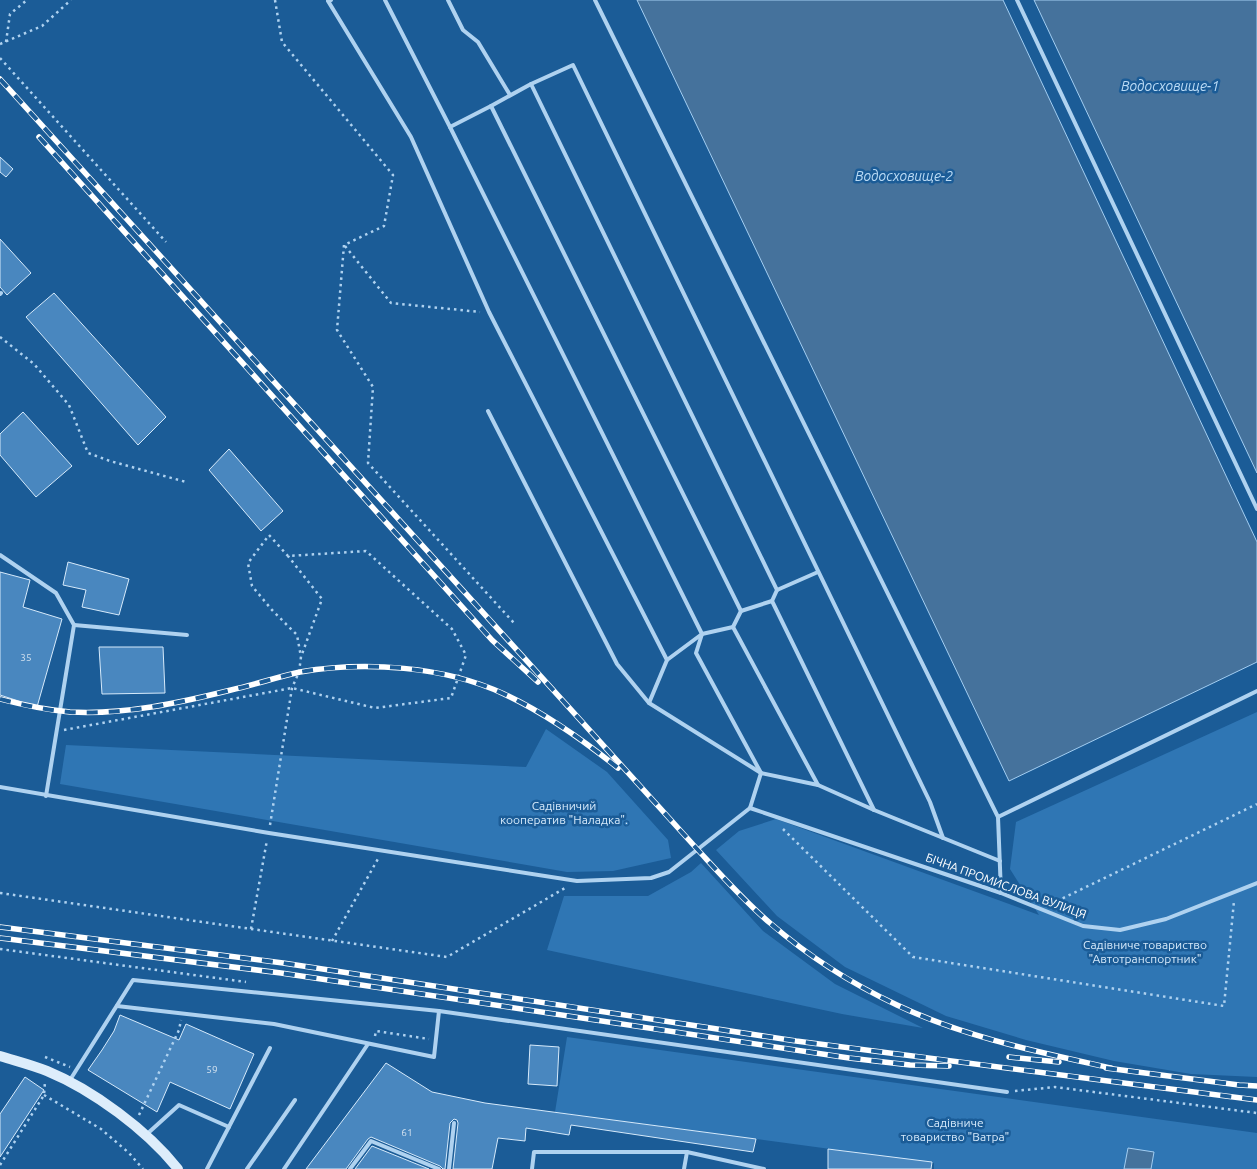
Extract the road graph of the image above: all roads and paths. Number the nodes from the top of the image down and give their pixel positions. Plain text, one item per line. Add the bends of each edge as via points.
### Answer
1 (27, 0) edge
2 (71, 0) edge
3 (275, 0) edge
4 (330, 0) edge
5 (385, 0) edge
6 (448, 0) edge
7 (595, 0) edge
8 (1018, 0) edge
9 (6, 42) junction
10 (0, 44) edge
11 (0, 58) edge
12 (531, 84) junction
13 (510, 96) junction
14 (491, 106) junction
15 (450, 128) junction
16 (166, 242) dead end
17 (344, 245) junction
18 (489, 312) junction
19 (0, 337) edge
20 (488, 411) dead end
21 (186, 482) dead end
22 (1257, 509) edge
23 (0, 555) edge
24 (288, 556) junction
25 (818, 572) junction
26 (777, 590) junction
27 (772, 601) junction
28 (741, 611) junction
29 (514, 623) dead end
30 (74, 625) junction
31 (733, 627) junction
32 (702, 634) junction
33 (187, 635) dead end
34 (301, 658) junction
35 (667, 660) junction
36 (292, 688) junction
37 (1257, 691) edge
38 (649, 703) junction
39 (57, 731) junction
40 (761, 773) junction
41 (818, 785) junction
42 (0, 787) edge
43 (46, 796) junction
44 (1257, 804) edge
45 (750, 808) junction
46 (874, 810) junction
47 (998, 817) junction
48 (783, 829) dead end
49 (269, 833) junction
50 (943, 838) junction
51 (383, 850) junction
52 (1000, 860) junction
53 (577, 881) junction
54 (1257, 884) edge
55 (1235, 892) junction
56 (0, 893) edge
57 (1001, 893) junction
58 (1042, 908) junction
59 (251, 929) junction
60 (332, 941) junction
61 (0, 949) edge
62 (248, 982) dead end
63 (117, 1006) junction
64 (439, 1011) junction
65 (183, 1014) junction
66 (368, 1044) junction
67 (270, 1048) dead end
68 (0, 1056) edge
69 (45, 1081) dead end
70 (69, 1082) junction
71 (1007, 1092) joint
72 (44, 1095) junction
73 (295, 1100) dead end
74 (1257, 1114) edge
75 (139, 1115) dead end
76 (454, 1123) dead end
77 (229, 1127) junction
78 (146, 1135) junction
79 (686, 1152) junction
80 (0, 1165) edge
81 (144, 1169) edge
82 (178, 1169) edge
83 (207, 1169) edge
84 (248, 1169) edge
85 (284, 1169) edge
86 (351, 1169) edge
87 (439, 1169) edge
88 (449, 1169) edge
89 (532, 1169) edge
90 (684, 1169) edge
91 (764, 1169) edge

1 - 9 path via 10,14
2 - 9 path via 42,26
3 - 17 path via 282,42 392,175 384,226
4 - 18 lane via 411,137
5 - 15 lane
6 - 13 lane via 463,30 478,42
7 - 47 lane
8 - 22 lane
9 - 10 path
11 - 16 path
12 - 13 lane
12 - 25 lane via 573,65
12 - 26 lane
13 - 14 lane
14 - 15 lane
14 - 28 lane
15 - 32 lane
17 - 18 path via 391,303
17 - 29 path via 337,330 374,387 368,463
18 - 35 lane
19 - 21 path via 34,364 69,405 88,453
20 - 38 lane via 617,664
23 - 30 lane via 56,593
24 - 34 path via 322,599
24 - 34 path via 269,536 248,563 252,586 297,635
24 - 36 path via 366,551 452,629 466,655 451,698 375,708
25 - 26 lane
25 - 50 lane via 930,802
26 - 27 lane
27 - 28 lane
27 - 46 lane
28 - 31 lane
30 - 33 lane
30 - 39 lane
31 - 32 lane
31 - 41 lane
32 - 35 lane
32 - 40 lane via 696,653
34 - 36 path
35 - 38 lane
36 - 39 path
36 - 49 path
37 - 47 lane
38 - 40 lane
39 - 43 lane
40 - 41 lane
40 - 45 lane
41 - 46 lane
42 - 43 lane
43 - 49 lane
44 - 58 path
45 - 53 lane via 669,872 651,878
45 - 57 lane, БІЧНА ПРОМИСЛОВА ВУЛИЦЯ
46 - 50 lane
47 - 52 lane
48 - 55 path via 914,957 1224,1006
49 - 51 lane
49 - 59 path
50 - 52 lane
51 - 53 lane
51 - 60 path
52 - 57 lane
53 - 60 path via 447,957
54 - 55 lane, БІЧНА ПРОМИСЛОВА ВУЛИЦЯ
55 - 58 lane, БІЧНА ПРОМИСЛОВА ВУЛИЦЯ via 1166,919 1120,930 1083,926
56 - 59 path
57 - 58 lane, БІЧНА ПРОМИСЛОВА ВУЛИЦЯ
59 - 60 path
61 - 62 path
63 - 64 lane via 133,980
63 - 65 lane
63 - 70 lane
64 - 66 lane via 434,1057
64 - 71 lane
65 - 66 lane via 274,1024
65 - 75 path via 179,1030
66 - 85 lane
67 - 77 lane
68 - 70 street via 47,1071
69 - 72 path
70 - 78 street via 106,1104
71 - 74 path via 1055,1087
72 - 80 path
72 - 81 path via 101,1129
73 - 84 lane
76 - 88 lane
77 - 78 lane via 178,1105
77 - 83 lane
78 - 82 street
79 - 89 lane via 534,1152
79 - 90 lane
79 - 91 lane
86 - 87 lane via 371,1141

